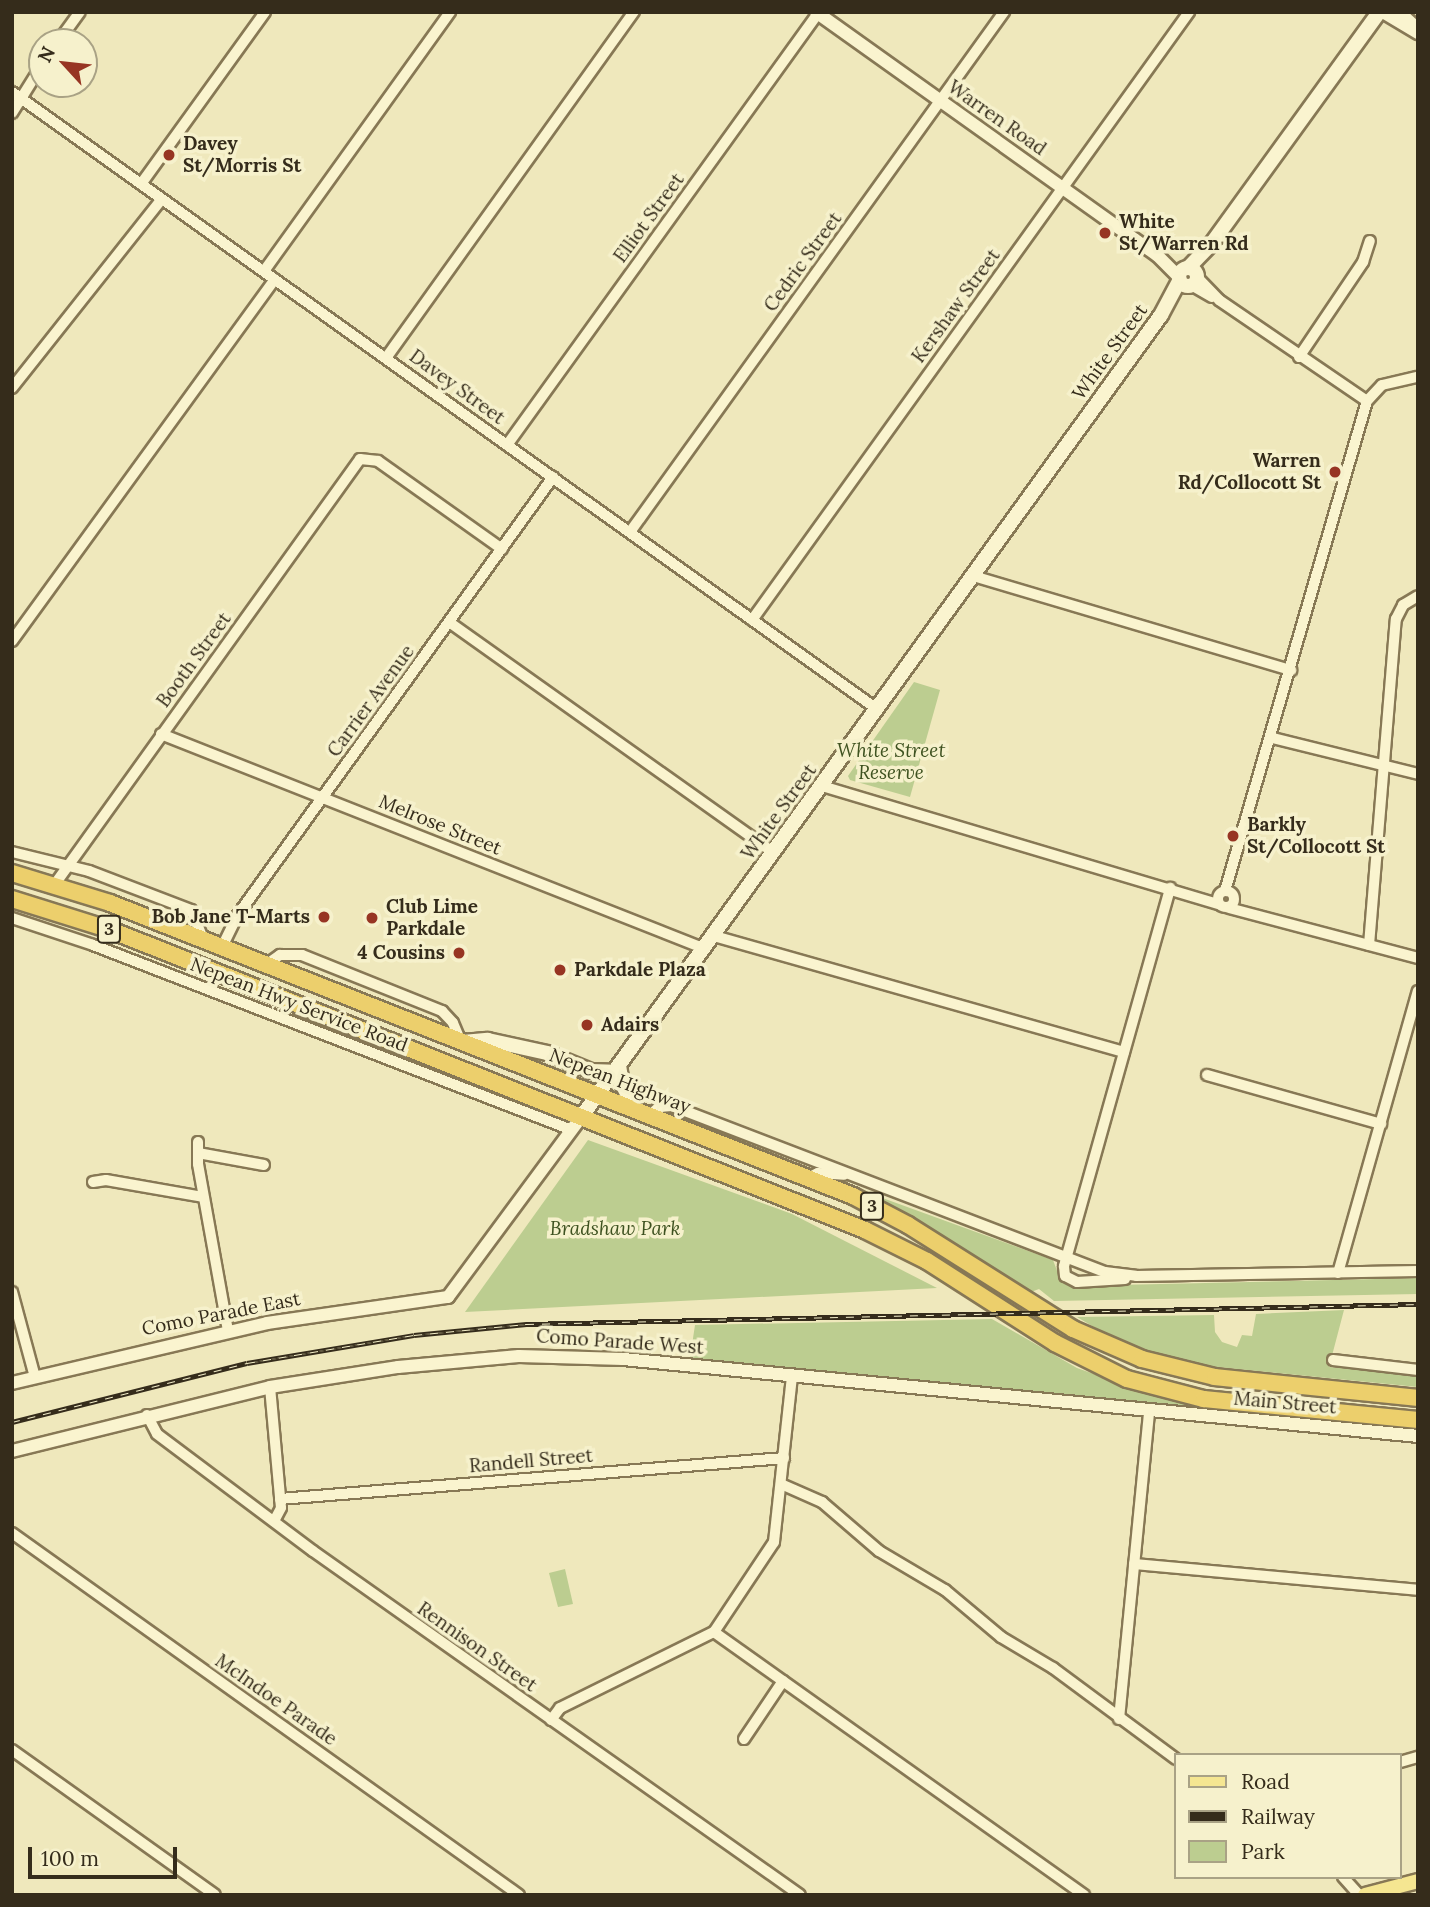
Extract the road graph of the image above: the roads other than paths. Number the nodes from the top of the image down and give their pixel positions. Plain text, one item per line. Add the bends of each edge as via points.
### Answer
1 (80, 12) edge
2 (265, 12) edge
3 (450, 12) edge
4 (634, 12) edge
5 (1004, 12) edge
6 (1189, 12) edge
7 (1381, 12) edge
8 (1399, 12) edge
9 (818, 13) edge
10 (68, 28) edge
11 (1418, 31) edge
12 (19, 97) edge
13 (940, 101) junction
14 (12, 113) edge
15 (12, 119) edge
16 (141, 184) junction
17 (1062, 188) junction
18 (162, 199) junction
19 (1370, 241) dead end
20 (264, 271) junction
21 (1189, 277) junction
22 (275, 279) junction
23 (1299, 357) junction
24 (386, 358) junction
25 (1418, 377) edge
26 (12, 388) edge
27 (1367, 401) junction
28 (508, 445) junction
29 (553, 477) junction
30 (630, 532) junction
31 (502, 549) junction
32 (973, 576) junction
33 (1418, 596) edge
34 (752, 620) junction
35 (449, 622) junction
36 (12, 641) edge
37 (1291, 670) junction
38 (877, 709) junction
39 (161, 734) junction
40 (1273, 738) junction
41 (1384, 764) junction
42 (1418, 774) edge
43 (822, 786) junction
44 (322, 797) junction
45 (12, 852) edge
46 (774, 853) junction
47 (67, 865) junction
48 (12, 873) edge
49 (55, 884) junction
50 (1170, 888) junction
51 (1226, 898) junction
52 (12, 899) edge
53 (12, 918) edge
54 (178, 930) junction
55 (714, 936) junction
56 (204, 940) junction
57 (1369, 945) junction
58 (222, 947) junction
59 (705, 949) junction
60 (1418, 958) edge
61 (204, 968) junction
62 (240, 981) junction
63 (197, 984) junction
64 (1418, 991) edge
65 (462, 1042) junction
66 (1124, 1052) junction
67 (517, 1064) junction
68 (617, 1069) junction
69 (1207, 1075) dead end
70 (508, 1087) junction
71 (597, 1095) junction
72 (643, 1113) junction
73 (577, 1123) junction
74 (1381, 1124) junction
75 (264, 1166) dead end
76 (849, 1176) junction
77 (808, 1178) junction
78 (93, 1182) dead end
79 (203, 1197) junction
80 (1066, 1261) junction
81 (1418, 1271) edge
82 (1338, 1273) junction
83 (1136, 1276) junction
84 (12, 1292) edge
85 (440, 1299) joint
86 (228, 1331) junction
87 (1332, 1360) dead end
88 (1418, 1370) edge
89 (1191, 1373) joint
90 (792, 1375) junction
91 (35, 1377) junction
92 (12, 1383) edge
93 (270, 1387) junction
94 (1346, 1390) junction
95 (1418, 1398) edge
96 (1149, 1411) junction
97 (1344, 1413) junction
98 (147, 1415) junction
99 (1418, 1420) edge
100 (1418, 1436) edge
101 (12, 1451) edge
102 (784, 1458) junction
103 (781, 1484) junction
104 (280, 1499) junction
105 (274, 1521) junction
106 (12, 1533) edge
107 (1134, 1564) junction
108 (1418, 1590) edge
109 (714, 1632) junction
110 (783, 1681) junction
111 (1119, 1719) junction
112 (551, 1720) junction
113 (744, 1739) dead end
114 (12, 1750) edge
115 (1174, 1758) edge
116 (1345, 1879) edge
117 (1418, 1881) edge
118 (215, 1895) edge
119 (519, 1895) edge
120 (800, 1895) edge
121 (1084, 1895) edge
122 (1359, 1895) edge
123 (1365, 1895) edge

1 - 10 street
2 - 16 street
3 - 20 street
4 - 24 street
5 - 13 street, Cedric Street
6 - 17 street, Kershaw Street
7 - 11 street
7 - 21 main road, White Street
8 - 11 street
9 - 13 street, Warren Road
9 - 28 street, Elliot Street
12 - 14 street
12 - 15 street
12 - 16 street, Davey Street
13 - 17 street, Warren Road
13 - 30 street, Cedric Street
16 - 18 street, Davey Street
17 - 21 street, Warren Road
17 - 34 street, Kershaw Street
18 - 20 street, Davey Street
18 - 26 street
19 - 23 street via 1356,274
20 - 22 street, Davey Street
21 - 23 street, Warren Road
21 - 32 main road, White Street
22 - 24 street, Davey Street
22 - 36 street
23 - 27 street, Warren Road
24 - 28 street, Davey Street
25 - 27 street via 1382,385
27 - 37 street
28 - 29 street, Davey Street
29 - 30 street, Davey Street
29 - 31 street, Carrier Avenue
30 - 34 street, Davey Street
31 - 35 street, Carrier Avenue
31 - 39 street, Booth Street via 378,461 363,458
32 - 37 street
32 - 38 main road, White Street
33 - 41 street via 1403,605 1396,619
34 - 38 street, Davey Street
35 - 44 street, Carrier Avenue
35 - 46 street
37 - 40 street
38 - 43 main road, White Street
39 - 44 street, Melrose Street
39 - 47 street, Booth Street
40 - 41 street
40 - 51 street
41 - 42 street
41 - 57 street
43 - 46 main road, White Street
43 - 50 street
44 - 58 street, Carrier Avenue via 237,916
44 - 59 street, Melrose Street
45 - 47 street, Nepean Hwy Service Road
46 - 55 main road, White Street
47 - 49 street, Booth Street
47 - 56 street, Nepean Hwy Service Road via 191,910
48 - 49 highway, Nepean Highway / 3
49 - 54 highway, Nepean Highway / 3
50 - 51 street
50 - 66 street
51 - 57 street via 1262,914
52 - 61 highway, 3 via 81,919
53 - 63 street, Nepean Hwy Service Road
54 - 56 highway, Nepean Highway / 3
54 - 61 highway via 199,953
55 - 59 main road, White Street
55 - 66 street
56 - 58 highway, Nepean Highway / 3
57 - 60 street
58 - 62 highway
58 - 65 highway, Nepean Highway / 3
59 - 68 main road, White Street
61 - 62 highway, 3
61 - 63 street
62 - 70 highway, 3
63 - 73 street, Nepean Hwy Service Road
64 - 74 street
65 - 67 highway, Nepean Highway / 3
65 - 68 main road via 488,1040 548,1054 591,1071
66 - 80 street
67 - 70 highway
67 - 71 highway, Nepean Highway / 3
68 - 71 main road, White Street
68 - 72 main road
69 - 74 street
70 - 73 highway, 3
71 - 72 highway, Nepean Highway / 3
71 - 73 main road, White Street
72 - 76 street via 672,1106
72 - 77 highway, Nepean Highway / 3
73 - 85 street, White Street via 456,1292
73 - 97 highway, Main Street / 3 via 865,1230 935,1266 1068,1350 1128,1378 1181,1394
74 - 82 street
75 - 79 street via 198,1148
76 - 77 street via 818,1173
76 - 80 street
77 - 89 highway, Nepean Highway / 3 via 908,1224 1082,1334
78 - 79 street via 106,1180
79 - 86 street
80 - 83 street
80 - 83 street via 1065,1276 1076,1282
81 - 82 street
82 - 83 street
84 - 91 street
85 - 86 street, Como Parade East
86 - 91 street, Como Parade East
87 - 88 street
89 - 94 highway, Main Street / 3
90 - 93 street, Como Parade West via 623,1359 519,1356 386,1369
90 - 96 street, Como Parade West
90 - 102 street
91 - 92 street, Como Parade East
93 - 98 street, Como Parade West
93 - 104 street
94 - 95 highway, Main Street / 3
94 - 97 highway
96 - 100 street, Main Street
96 - 107 street
97 - 99 highway, Main Street / 3
98 - 101 street, Como Parade West
98 - 105 street, Rennison Street via 157,1434
102 - 103 street
102 - 104 street, Randell Street
103 - 109 street via 772,1549
103 - 111 street via 822,1502 879,1551 945,1590 1001,1637 1053,1668
104 - 105 street
105 - 112 street, Rennison Street
106 - 119 street, McIndoe Parade
107 - 108 street
107 - 111 street
109 - 110 street
109 - 112 street via 560,1708
110 - 113 street
110 - 121 street
111 - 115 street
112 - 120 street, Rennison Street
114 - 118 street
116 - 122 street
117 - 123 main road

